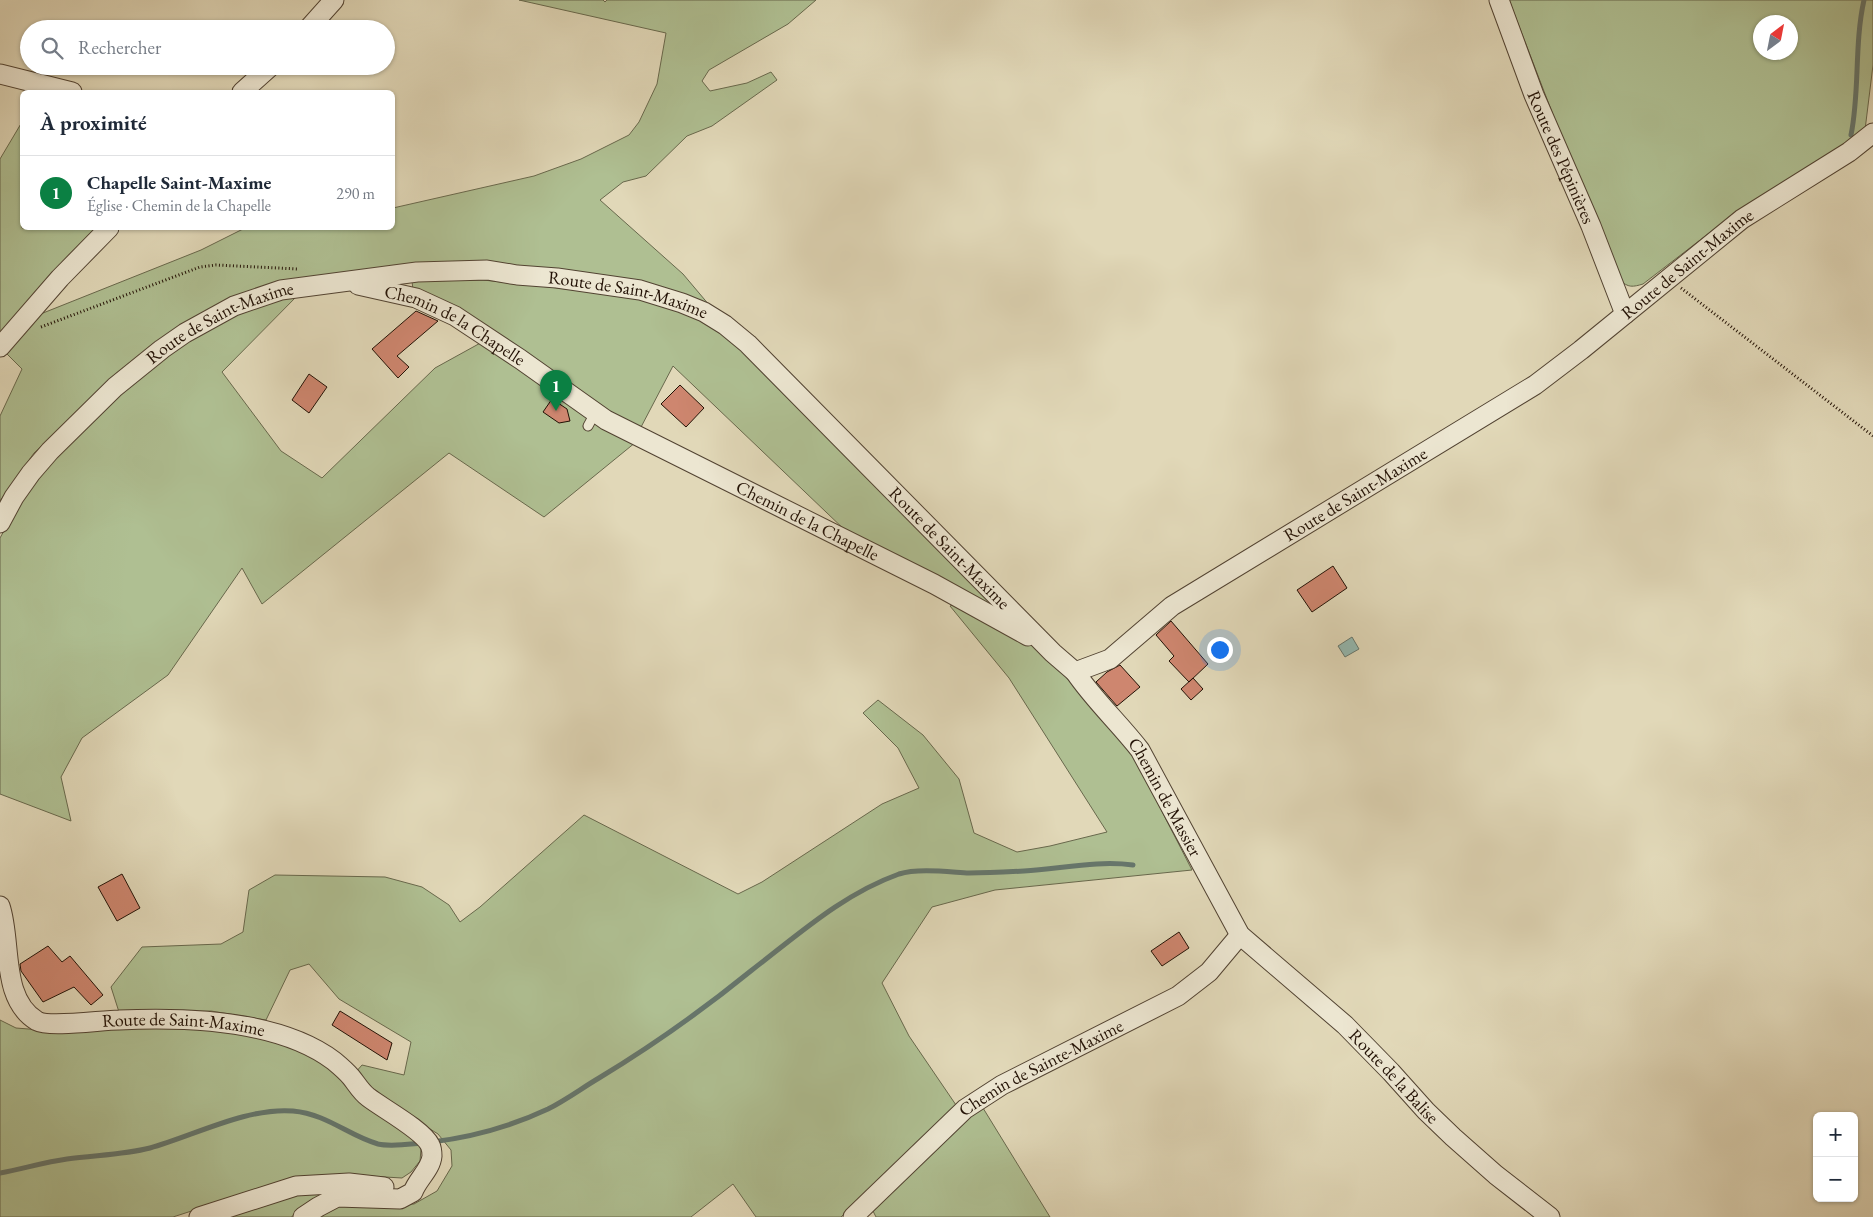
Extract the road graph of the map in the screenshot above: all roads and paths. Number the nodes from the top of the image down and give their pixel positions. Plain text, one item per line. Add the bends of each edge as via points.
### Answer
1 (334, 0) edge
2 (1500, 0) edge
3 (316, 20) edge
4 (0, 74) edge
5 (262, 75) edge
6 (64, 90) edge
7 (244, 90) edge
8 (1873, 133) edge
9 (107, 230) edge
10 (307, 270) dead end
11 (1668, 279) junction
12 (345, 282) junction
13 (1625, 314) junction
14 (14, 330) junction
15 (0, 347) edge
16 (1873, 436) edge
17 (0, 523) edge
18 (1047, 646) junction
19 (1074, 672) junction
20 (0, 906) edge
21 (1240, 934) junction
22 (415, 1184) junction
23 (199, 1217) edge
24 (302, 1217) edge
25 (853, 1217) edge
26 (1550, 1217) edge

1 - 3 street
2 - 13 street, Route des Pépinières via 1534,95
4 - 6 street
5 - 7 street
8 - 11 street, Route de Saint-Maxime via 1849,152 1742,219
9 - 14 street
10 - 14 path via 200,267 25,333
11 - 13 street, Route de Saint-Maxime
11 - 16 path
12 - 17 street, Route de Saint-Maxime via 281,290 253,298 185,333 162,349 115,387 50,450 14,497
12 - 18 street, Chemin de la Chapelle via 416,298 455,316 528,364 592,419 606,420 934,584
12 - 18 street, Route de Saint-Maxime via 417,272 487,270 640,290 704,312 748,344
13 - 19 street, Route de Saint-Maxime via 1535,385 1172,606 1110,659
14 - 15 street
18 - 19 street, Route de Saint-Maxime
19 - 21 street, Chemin de Massier via 1140,750
20 - 22 street, Route de Saint-Maxime via 10,982 22,1007 37,1021 177,1020 240,1025 310,1046 334,1061 365,1095 426,1140 432,1156
21 - 25 street, Chemin de Sainte-Maxime via 1209,972 1178,996 1002,1085 966,1109
21 - 26 street, Route de la Balise via 1345,1025 1453,1137
22 - 23 street via 399,1188 349,1183 296,1186
22 - 24 street via 412,1192 400,1199 338,1198

